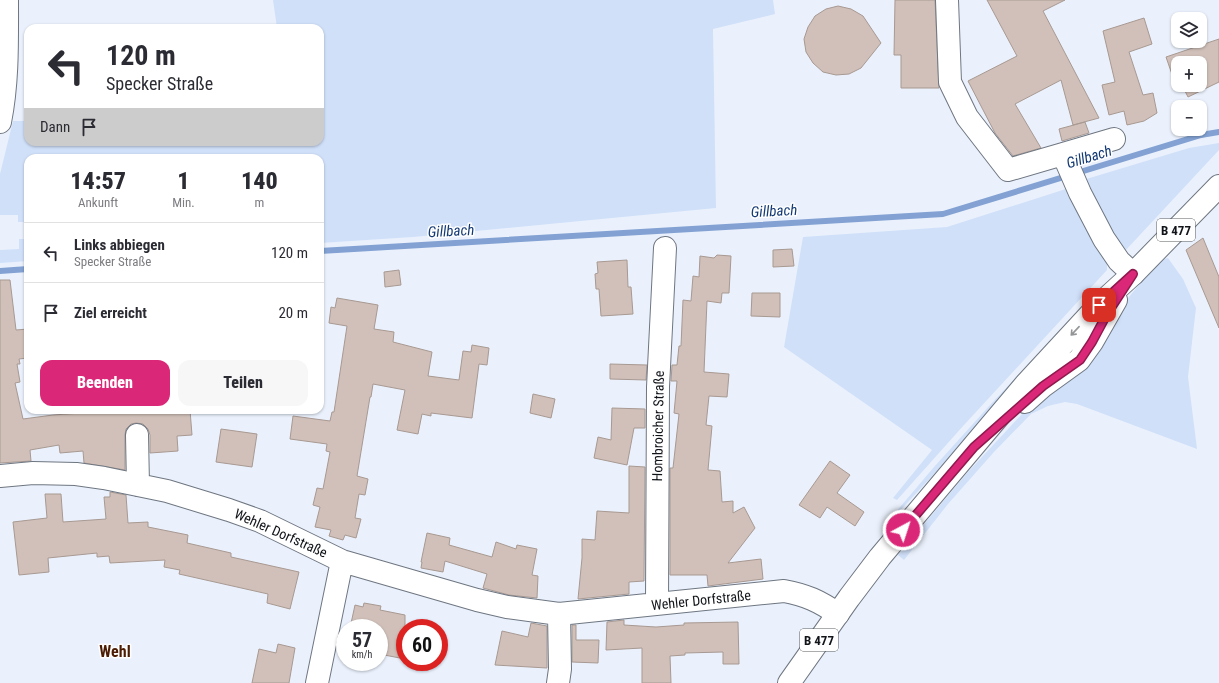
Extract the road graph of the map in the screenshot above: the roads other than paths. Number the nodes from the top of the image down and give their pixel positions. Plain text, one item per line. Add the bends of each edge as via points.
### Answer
1 (7, 0) edge
2 (947, 0) edge
3 (0, 122) edge
4 (1114, 139) dead end
5 (1064, 157) junction
6 (1219, 186) edge
7 (666, 248) dead end
8 (1133, 274) junction
9 (137, 435) dead end
10 (0, 476) edge
11 (138, 485) junction
12 (342, 561) junction
13 (657, 604) junction
14 (559, 614) junction
15 (838, 614) junction
16 (318, 683) edge
17 (558, 683) edge
18 (789, 683) edge

1 - 3 street via 6,83
2 - 5 street via 950,82 968,117 1008,170
4 - 5 street
5 - 8 street via 1104,239 1119,261
6 - 8 street, B 477
7 - 13 street, Hombroicher Straße via 658,387
8 - 15 street, B 477 via 1080,360 1043,386 974,447 880,557
9 - 11 street
10 - 11 street, Wehler Dorfstraße via 62,473
11 - 12 street, Wehler Dorfstraße via 200,500 260,521
12 - 14 street, Wehler Dorfstraße via 477,600
12 - 16 street
13 - 14 street, Wehler Dorfstraße
13 - 15 street, Wehler Dorfstraße via 784,591 802,594
14 - 17 street
15 - 18 street, B 477

